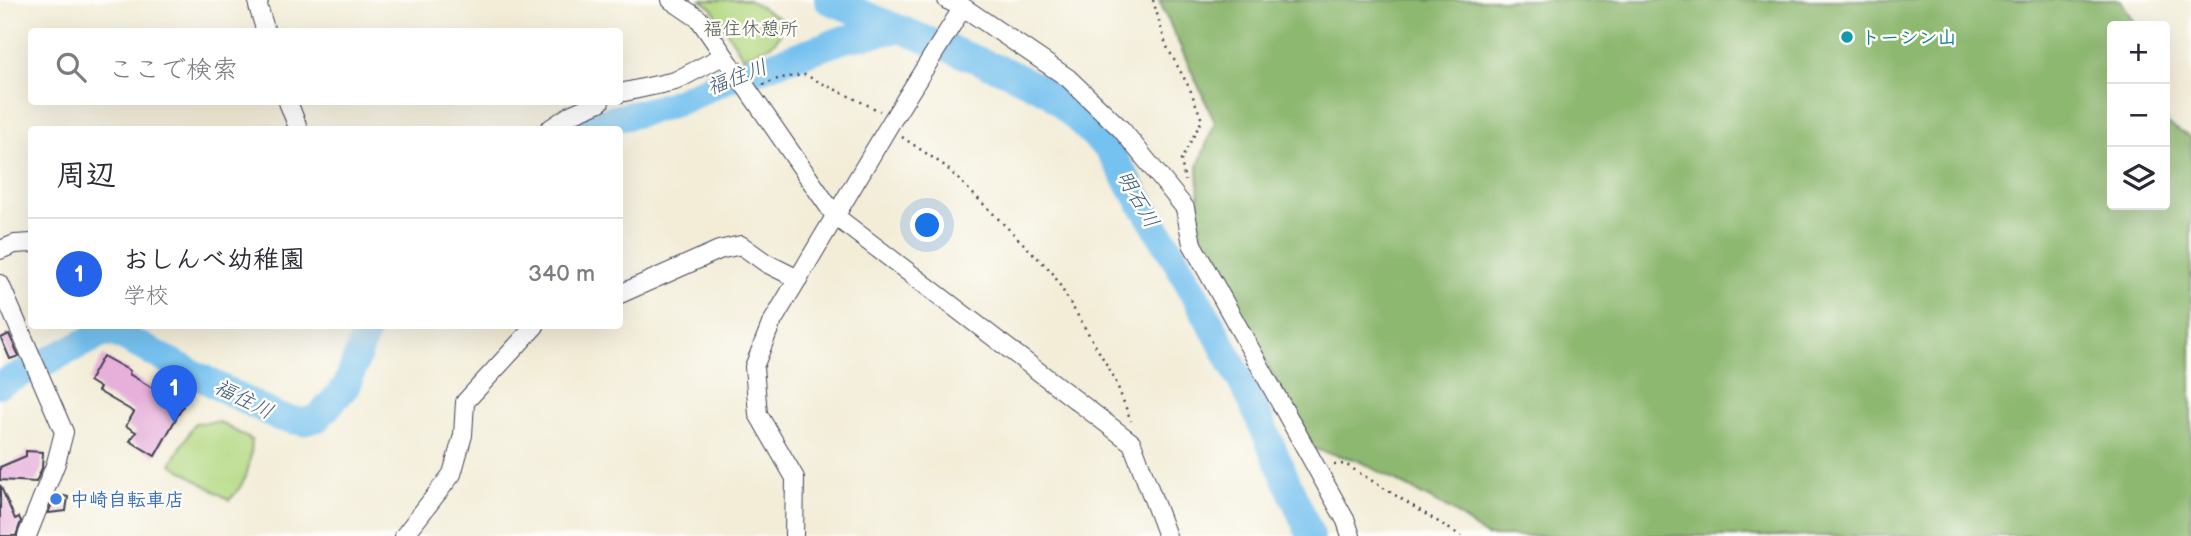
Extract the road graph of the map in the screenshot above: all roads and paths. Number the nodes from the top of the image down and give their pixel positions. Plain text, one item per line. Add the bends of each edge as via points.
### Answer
1 (259, 0) edge
2 (671, 0) edge
3 (1153, 0) edge
4 (955, 3) edge
5 (265, 28) edge
6 (723, 56) junction
7 (757, 87) dead end
8 (623, 92) edge
9 (289, 105) edge
10 (593, 105) edge
11 (890, 124) junction
12 (297, 126) edge
13 (554, 126) edge
14 (1185, 182) dead end
15 (835, 216) junction
16 (28, 243) edge
17 (0, 250) edge
18 (798, 279) junction
19 (0, 284) edge
20 (623, 293) edge
21 (532, 329) edge
22 (1133, 426) dead end
23 (1315, 465) junction
24 (27, 536) edge
25 (404, 536) edge
26 (793, 536) edge
27 (1167, 536) edge
28 (1351, 536) edge
29 (1461, 536) edge

1 - 5 street
2 - 6 street via 699,19
3 - 14 path via 1166,45 1202,120 1181,160
4 - 11 street
4 - 23 street via 1068,78 1122,130 1185,208 1192,244
6 - 8 street via 675,81
6 - 15 street
7 - 11 path via 805,75 887,114
9 - 12 street
10 - 13 street
11 - 15 street
11 - 22 path via 892,132 944,166 1052,272 1114,377
15 - 18 street
15 - 27 street via 1132,443
16 - 17 street
18 - 20 street via 741,245 719,250
18 - 26 street via 771,324 754,367 758,414 795,478
19 - 24 street via 64,432
21 - 25 street via 465,402 463,435 452,474
23 - 28 street
23 - 29 path via 1345,464

